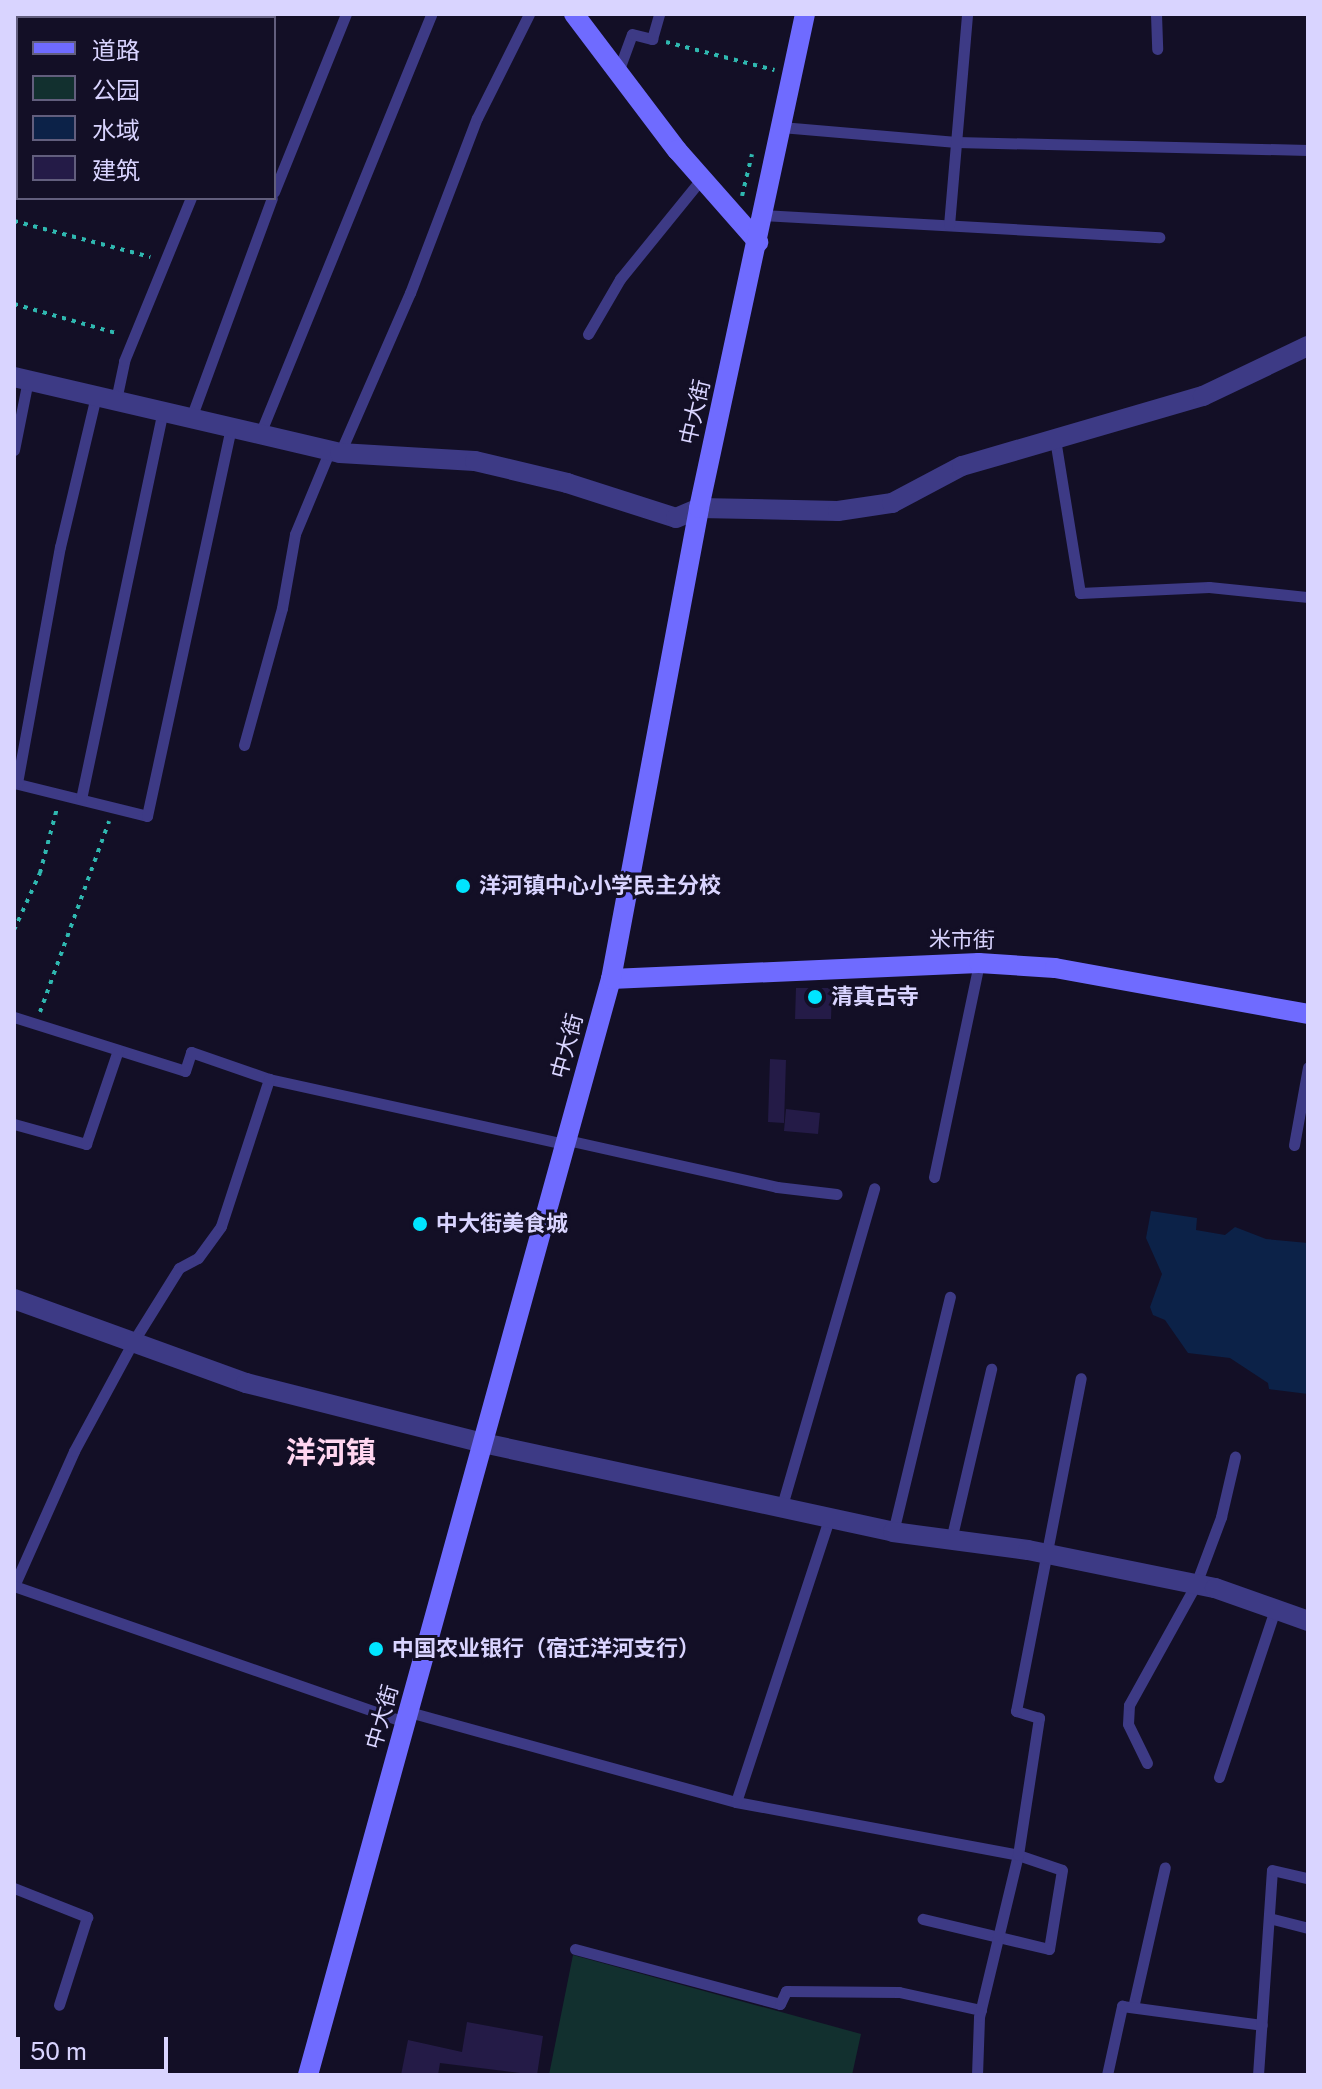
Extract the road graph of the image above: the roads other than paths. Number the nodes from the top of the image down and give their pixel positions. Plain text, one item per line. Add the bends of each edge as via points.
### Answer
1 (346, 14) edge
2 (431, 14) edge
3 (529, 14) edge
4 (659, 14) edge
5 (805, 14) edge
6 (967, 14) edge
7 (1156, 14) edge
8 (581, 18) edge
9 (1157, 49) dead end
10 (618, 72) junction
11 (781, 127) junction
12 (956, 142) junction
13 (1308, 150) edge
14 (702, 178) junction
15 (276, 187) edge
16 (190, 200) edge
17 (271, 200) edge
18 (762, 215) junction
19 (949, 225) junction
20 (1159, 237) dead end
21 (758, 242) junction
22 (588, 334) dead end
23 (1308, 346) edge
24 (21, 378) edge
25 (106, 398) junction
26 (163, 411) junction
27 (191, 418) junction
28 (231, 427) junction
29 (260, 434) junction
30 (1055, 439) junction
31 (14, 450) edge
32 (335, 452) junction
33 (699, 508) junction
34 (1308, 597) edge
35 (244, 745) dead end
36 (16, 783) edge
37 (81, 799) junction
38 (979, 963) junction
39 (611, 979) junction
40 (1308, 1014) edge
41 (14, 1017) edge
42 (118, 1050) junction
43 (1308, 1067) edge
44 (269, 1079) junction
45 (14, 1124) edge
46 (566, 1142) junction
47 (1294, 1145) dead end
48 (934, 1177) dead end
49 (874, 1188) dead end
50 (837, 1194) dead end
51 (950, 1297) dead end
52 (14, 1299) edge
53 (133, 1342) junction
54 (991, 1369) dead end
55 (1081, 1378) dead end
56 (483, 1443) junction
57 (1235, 1457) dead end
58 (781, 1509) junction
59 (829, 1519) junction
60 (893, 1532) junction
61 (951, 1540) junction
62 (1045, 1553) junction
63 (1196, 1584) junction
64 (14, 1586) edge
65 (1275, 1610) junction
66 (1308, 1621) edge
67 (407, 1717) junction
68 (1147, 1763) dead end
69 (1219, 1777) dead end
70 (736, 1802) junction
71 (1018, 1855) junction
72 (1165, 1867) dead end
73 (1308, 1878) edge
74 (14, 1888) edge
75 (1269, 1918) junction
76 (923, 1919) dead end
77 (1308, 1928) edge
78 (998, 1939) junction
79 (575, 1949) dead end
80 (1134, 2003) junction
81 (59, 2005) dead end
82 (981, 2010) junction
83 (1262, 2025) junction
84 (308, 2075) edge
85 (977, 2075) edge
86 (1107, 2075) edge
87 (1258, 2075) edge

1 - 15 lane
2 - 29 lane
3 - 32 lane via 477,118 404,307
4 - 10 lane via 652,39 632,34
5 - 11 street, 中大街
6 - 12 lane
7 - 9 lane
8 - 10 street
10 - 14 street
11 - 12 lane
11 - 18 street, 中大街
12 - 13 lane
12 - 19 lane
14 - 21 street
14 - 22 lane via 620,279
16 - 25 lane
17 - 27 lane
18 - 19 lane
18 - 21 street, 中大街
19 - 20 lane
21 - 33 street, 中大街
23 - 30 street via 1203,396
24 - 25 street
24 - 31 lane
25 - 26 street
25 - 36 lane via 60,547
26 - 27 street
26 - 37 lane
27 - 28 street
28 - 29 street
28 - 37 lane via 147,816
29 - 32 street
30 - 33 street via 962,466 892,503 838,511
30 - 34 lane via 1080,593 1209,587
32 - 33 street via 475,461 676,518
32 - 35 lane via 295,534 282,608
33 - 39 street, 中大街
36 - 37 lane
38 - 39 street, 米市街
38 - 40 street, 米市街 via 1055,968
38 - 48 lane
39 - 46 street, 中大街
41 - 42 lane
42 - 44 lane via 185,1071 191,1052
42 - 45 lane via 86,1144
43 - 47 lane
44 - 46 lane
44 - 53 lane via 221,1226 198,1258 179,1268
46 - 50 lane via 777,1187
46 - 56 street, 中大街
49 - 58 lane
51 - 60 lane
52 - 53 street
53 - 56 street via 246,1383
53 - 64 lane via 74,1451
54 - 61 lane
55 - 62 lane
56 - 58 street
56 - 67 street, 中大街
57 - 63 lane via 1221,1517
58 - 59 street
59 - 60 street
59 - 70 lane
60 - 61 street
61 - 62 street
62 - 63 street
62 - 71 lane via 1016,1711 1039,1718
63 - 65 street
63 - 68 lane via 1129,1705 1128,1724
64 - 67 lane
65 - 66 street
65 - 69 lane
67 - 70 lane
67 - 84 street, 中大街
70 - 71 lane
71 - 78 lane
71 - 78 lane via 1062,1870 1049,1949
72 - 80 lane
73 - 75 lane via 1272,1870
74 - 81 lane via 87,1917
75 - 77 lane
75 - 83 lane
76 - 78 lane
78 - 82 lane
79 - 82 lane via 780,2004 786,1991 899,1992
80 - 83 lane
80 - 86 lane via 1122,2006
82 - 85 lane
83 - 87 lane

